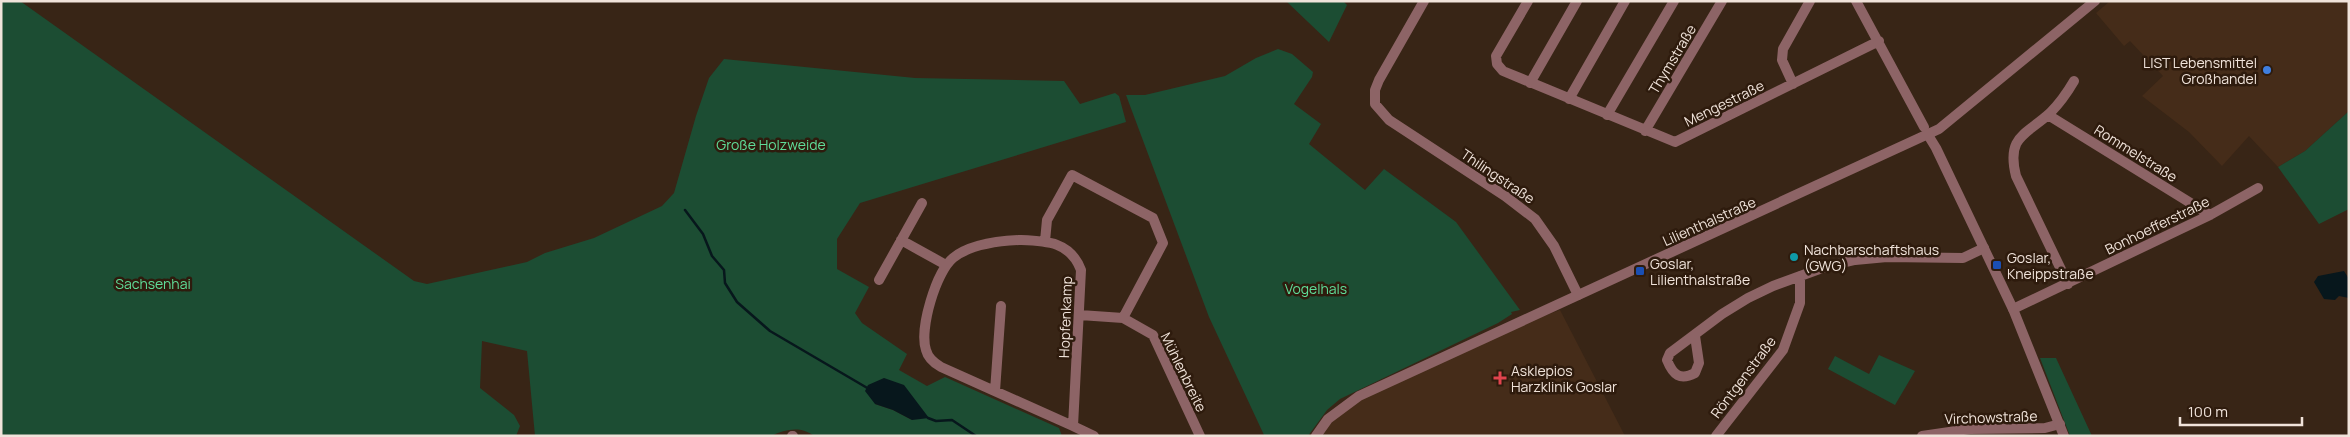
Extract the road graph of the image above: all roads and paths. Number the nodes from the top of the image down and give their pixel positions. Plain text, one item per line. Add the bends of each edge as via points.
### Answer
1 (1424, 1) edge
2 (1528, 1) edge
3 (1577, 1) edge
4 (1625, 1) edge
5 (1674, 1) edge
6 (1722, 1) edge
7 (1810, 1) edge
8 (1856, 1) edge
9 (2096, 1) edge
10 (1879, 41) junction
11 (2074, 82) dead end
12 (1530, 83) junction
13 (1793, 84) junction
14 (1569, 99) junction
15 (2048, 114) junction
16 (1607, 115) junction
17 (1645, 131) junction
18 (1928, 135) junction
19 (2258, 188) dead end
20 (922, 203) dead end
21 (2210, 216) junction
22 (901, 240) junction
23 (1045, 241) junction
24 (1984, 248) junction
25 (946, 265) junction
26 (1800, 276) junction
27 (879, 280) dead end
28 (2068, 284) junction
29 (1578, 295) junction
30 (1001, 306) dead end
31 (2013, 309) junction
32 (1080, 315) junction
33 (1123, 318) junction
34 (1695, 336) dead end
35 (995, 391) junction
36 (2060, 424) junction
37 (1073, 426) junction
38 (1717, 435) edge
39 (1094, 436) edge
40 (1200, 436) edge
41 (1316, 436) edge
42 (1922, 436) edge
43 (2064, 436) edge

1 - 29 street, Thilingstraße via 1379,80 1375,104 1389,120 1506,196 1535,219 1554,246
2 - 12 street, Mengestraße via 1496,56 1503,72
3 - 12 street
4 - 14 street
5 - 16 street
6 - 17 street, Thymstraße
7 - 13 street via 1783,49 1782,60
8 - 10 street
9 - 18 street, Lilienthalstraße via 1945,125
10 - 13 street, Mengestraße
10 - 18 street
11 - 15 street
12 - 14 street, Mengestraße
13 - 17 street, Mengestraße via 1676,142
14 - 16 street, Mengestraße
15 - 21 street, Rommelstraße
15 - 28 street via 2024,132 2016,146 2013,161 2016,176
16 - 17 street, Mengestraße
18 - 24 street
18 - 29 street, Lilienthalstraße
19 - 21 street, Bonhoefferstraße
20 - 22 street
21 - 28 street, Bonhoefferstraße
22 - 25 street
22 - 27 street
23 - 25 street, Hopfenkamp via 996,242 959,254
23 - 32 street, Hopfenkamp via 1068,249 1079,264 1082,277
23 - 33 street via 1047,220 1072,175 1153,218 1163,243
24 - 26 street via 1963,258 1855,260
24 - 31 street
25 - 35 street, Hopfenkamp via 934,287 924,334 926,350 936,363
26 - 34 street via 1748,298
26 - 38 street, Röntgenstraße via 1800,303 1783,350
28 - 31 street, Bonhoefferstraße
29 - 41 street, Lilienthalstraße via 1358,396 1328,419
30 - 35 street
31 - 36 street
32 - 33 street, Mühlenbreite
32 - 37 street, Hopfenkamp
33 - 40 street, Mühlenbreite via 1153,335
35 - 37 street, Hopfenkamp
36 - 42 street, Virchowstraße via 2045,428 1970,429
36 - 43 street
37 - 39 street

